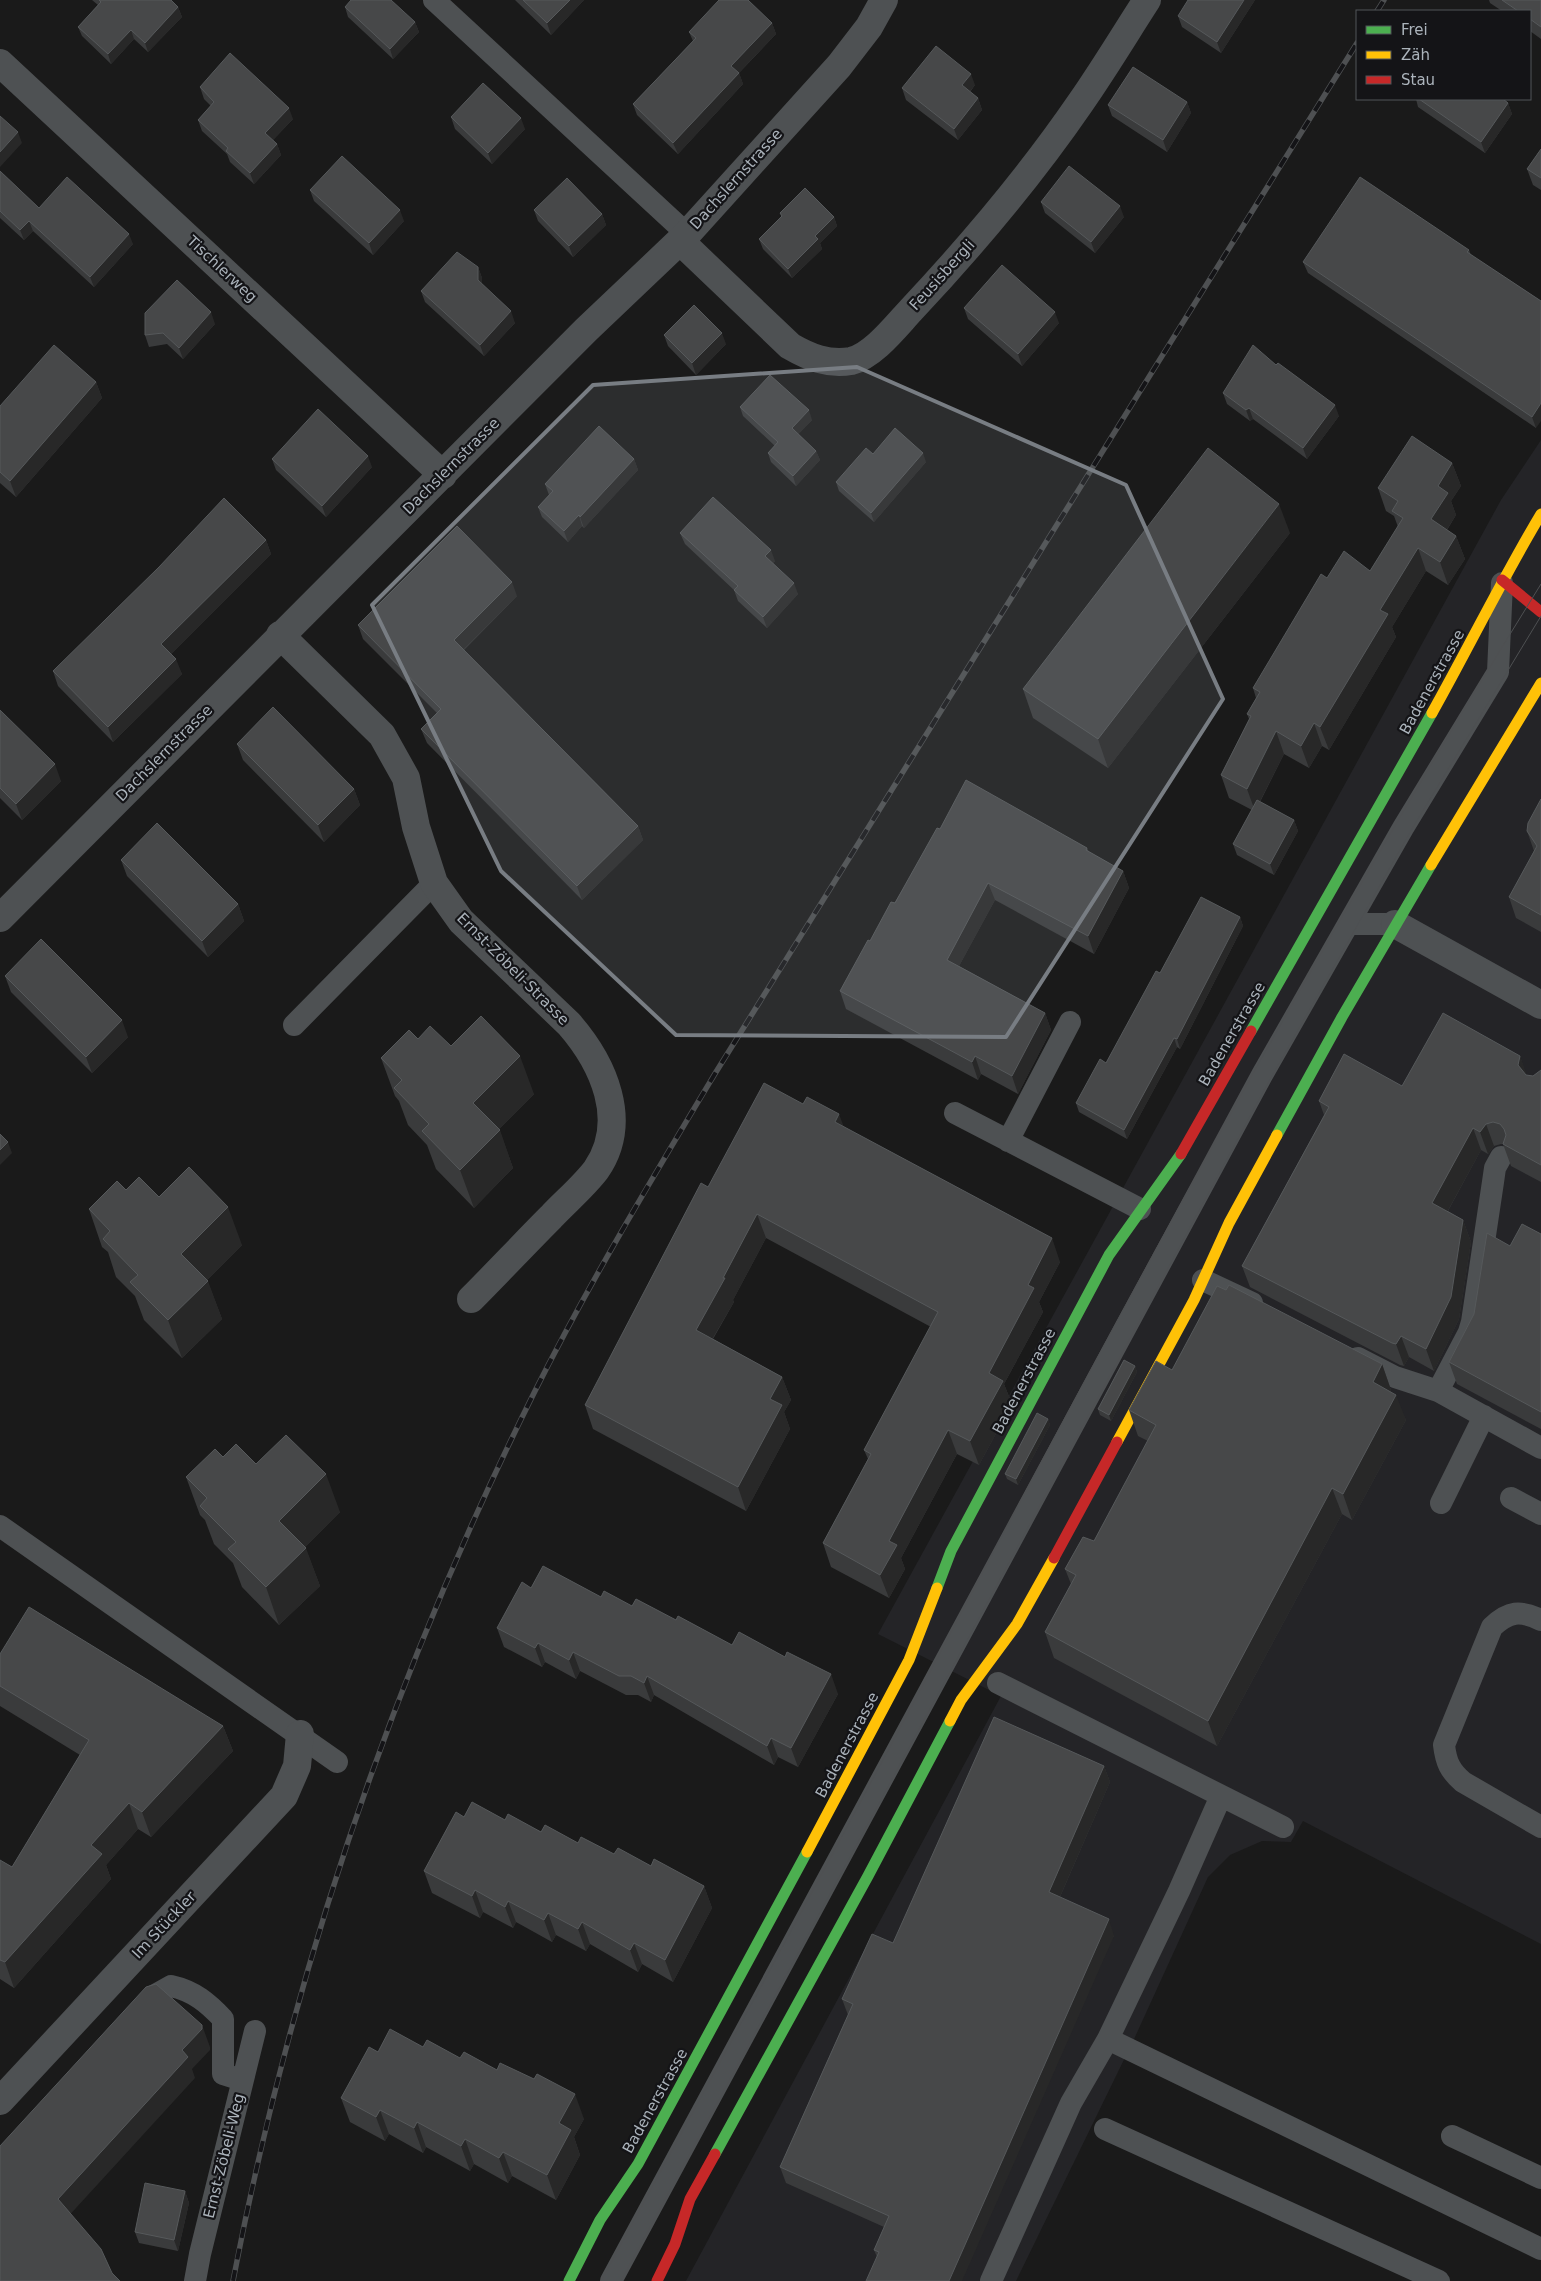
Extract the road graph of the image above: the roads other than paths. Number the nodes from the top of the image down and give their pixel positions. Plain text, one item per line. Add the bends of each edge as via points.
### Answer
1 (434, 0) edge
2 (884, 0) edge
3 (1147, 0) edge
4 (0, 63) edge
5 (683, 237) junction
6 (443, 475) junction
7 (1541, 514) edge
8 (1512, 581) junction
9 (1541, 612) edge
10 (280, 635) junction
11 (1541, 683) edge
12 (434, 883) junction
13 (0, 918) edge
14 (1349, 924) junction
15 (1395, 924) junction
16 (1541, 1004) edge
17 (1070, 1022) dead end
18 (294, 1024) dead end
19 (955, 1113) dead end
20 (1008, 1141) junction
21 (1500, 1157) edge
22 (1140, 1209) junction
23 (1203, 1280) junction
24 (471, 1299) dead end
25 (1275, 1315) edge
26 (1343, 1350) edge
27 (1438, 1391) junction
28 (1484, 1416) junction
29 (1541, 1448) edge
30 (1511, 1498) dead end
31 (1440, 1503) dead end
32 (1541, 1514) edge
33 (0, 1526) edge
34 (1541, 1620) edge
35 (998, 1683) dead end
36 (300, 1734) junction
37 (337, 1762) dead end
38 (1221, 1796) junction
39 (1284, 1827) dead end
40 (1541, 1827) edge
41 (155, 1995) edge
42 (255, 2032) dead end
43 (1108, 2039) junction
44 (242, 2080) junction
45 (0, 2101) edge
46 (1105, 2129) dead end
47 (1452, 2136) dead end
48 (1541, 2178) edge
49 (1541, 2249) edge
50 (195, 2281) edge
51 (569, 2281) edge
52 (611, 2281) edge
53 (657, 2281) edge
54 (991, 2281) edge
55 (1439, 2281) edge

1 - 5 lane
2 - 5 street, Dachslernstrasse via 839,66
3 - 5 street, Feusisbergli via 1080,103 1014,192 943,276 882,340 852,361 812,359 790,346
4 - 6 street, Tischlerweg
5 - 6 street, Dachslernstrasse
6 - 10 street, Dachslernstrasse
7 - 8 street, Badenerstrasse
8 - 9 street
8 - 14 lane via 1498,672
8 - 22 street, Badenerstrasse via 1463,658 1185,1148
10 - 12 street, Ernst-Zöbeli-Strasse via 382,735 406,778 416,827
10 - 13 street, Dachslernstrasse
11 - 15 street
12 - 18 lane
12 - 24 street, Ernst-Zöbeli-Strasse via 461,921 585,1043 605,1079 611,1106 611,1130 596,1170
14 - 15 lane
14 - 52 lane via 1151,1278
15 - 16 street
15 - 23 street via 1229,1223
17 - 20 lane
19 - 20 lane
20 - 22 lane
21 - 27 lane via 1493,1182 1471,1327
22 - 51 street, Badenerstrasse via 1109,1255 951,1551 909,1660 794,1877 638,2164 612,2198 584,2245
23 - 25 lane
23 - 53 street via 1036,1592 1017,1624 961,1700 690,2199 675,2244
26 - 27 lane via 1395,1377
27 - 28 lane
28 - 29 lane
28 - 31 lane
30 - 32 lane
33 - 36 lane
34 - 40 lane via 1518,1613 1504,1616 1492,1627 1444,1745 1445,1761 1463,1782
35 - 38 lane
36 - 37 lane
36 - 45 street, Im Stückler via 297,1766 284,1796
38 - 39 lane
38 - 43 lane
41 - 44 lane via 171,1986 188,1990 224,2019 223,2074
42 - 44 lane, Ernst-Zöbeli-Weg
43 - 49 lane
43 - 54 lane via 1071,2103
44 - 50 lane, Ernst-Zöbeli-Weg
46 - 55 lane
47 - 48 lane

